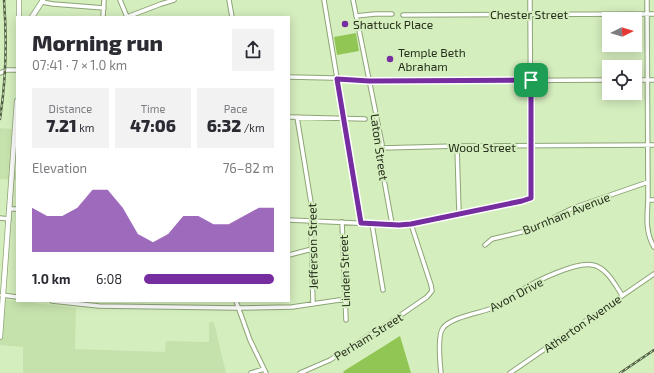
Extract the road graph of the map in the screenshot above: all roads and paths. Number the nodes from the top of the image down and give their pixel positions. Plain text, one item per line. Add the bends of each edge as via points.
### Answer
1 (18, 0) edge
2 (104, 0) edge
3 (120, 0) edge
4 (174, 0) edge
5 (229, 0) edge
6 (324, 0) edge
7 (353, 0) edge
8 (530, 0) edge
9 (646, 0) edge
10 (42, 1) edge
11 (104, 8) junction
12 (392, 14) dead end
13 (403, 14) dead end
14 (530, 14) junction
15 (647, 14) junction
16 (654, 14) edge
17 (19, 16) edge
18 (33, 16) edge
19 (104, 16) edge
20 (127, 16) edge
21 (130, 16) edge
22 (232, 16) edge
23 (356, 16) junction
24 (16, 70) edge
25 (0, 73) edge
26 (290, 77) edge
27 (337, 79) junction
28 (531, 80) junction
29 (602, 80) edge
30 (642, 80) edge
31 (647, 80) junction
32 (654, 80) edge
33 (369, 81) junction
34 (290, 117) edge
35 (297, 117) junction
36 (344, 118) junction
37 (365, 119) dead end
38 (16, 128) edge
39 (647, 145) junction
40 (654, 145) edge
41 (458, 146) junction
42 (531, 146) junction
43 (382, 148) junction
44 (648, 182) junction
45 (648, 200) junction
46 (654, 200) edge
47 (9, 209) junction
48 (16, 209) edge
49 (459, 214) junction
50 (0, 218) edge
51 (8, 220) junction
52 (290, 220) edge
53 (312, 221) junction
54 (342, 222) junction
55 (361, 223) junction
56 (372, 224) junction
57 (392, 224) junction
58 (411, 224) junction
59 (484, 245) dead end
60 (654, 247) edge
61 (312, 248) junction
62 (290, 255) edge
63 (654, 274) edge
64 (383, 290) dead end
65 (2, 295) junction
66 (622, 295) junction
67 (16, 297) edge
68 (346, 299) junction
69 (72, 302) edge
70 (236, 302) edge
71 (92, 303) edge
72 (313, 304) junction
73 (238, 308) junction
74 (346, 320) dead end
75 (0, 337) edge
76 (264, 369) junction
77 (251, 373) edge
78 (266, 373) edge
79 (300, 373) edge
80 (441, 373) edge
81 (510, 373) edge

1 - 17 street
2 - 11 street
3 - 20 street
4 - 21 street
5 - 22 street
6 - 27 street
7 - 23 street, Laton Street
8 - 14 street
9 - 15 street
10 - 11 street
10 - 18 street
11 - 19 street
12 - 23 street
13 - 14 street, Chester Street
14 - 15 street, Chester Street
14 - 28 street
15 - 16 street, Chester Street
15 - 31 street
23 - 33 street, Laton Street
24 - 25 street
26 - 27 street
27 - 33 street
27 - 36 street
28 - 29 street
28 - 33 street
28 - 42 street
30 - 31 street
31 - 32 street
31 - 39 street
33 - 43 street, Laton Street
34 - 35 street
35 - 36 street
35 - 53 street, Jefferson Street
36 - 37 street
36 - 55 street
38 - 47 street
39 - 40 street, Wood Street
39 - 42 street, Wood Street
39 - 44 street
41 - 42 street, Wood Street
41 - 43 street, Wood Street
41 - 49 street
42 - 49 street via 531,198
43 - 57 street, Laton Street via 381,163
44 - 45 street
44 - 59 street, Burnham Avenue via 573,208 530,230 492,239
45 - 46 street
45 - 60 street via 647,229
47 - 48 street
47 - 51 street
49 - 58 street
50 - 51 street
51 - 65 street
52 - 53 street
53 - 54 street
53 - 61 street, Jefferson Street
54 - 55 street
54 - 68 street, Linden Street
55 - 56 street
56 - 57 street
56 - 64 street
57 - 58 street
58 - 79 street, Perham Street via 432,291 395,319 330,360
61 - 62 street
61 - 72 street, Jefferson Street
63 - 66 street, Atherton Avenue
65 - 67 street
65 - 75 street
66 - 80 street, Avon Drive via 606,273 594,265 575,267 546,278 503,303 452,321 445,326 440,337
66 - 81 street, Atherton Avenue
68 - 72 street
68 - 74 street, Linden Street
69 - 71 street
70 - 73 street
71 - 73 street
72 - 73 street
73 - 76 street
76 - 77 street
76 - 78 street

